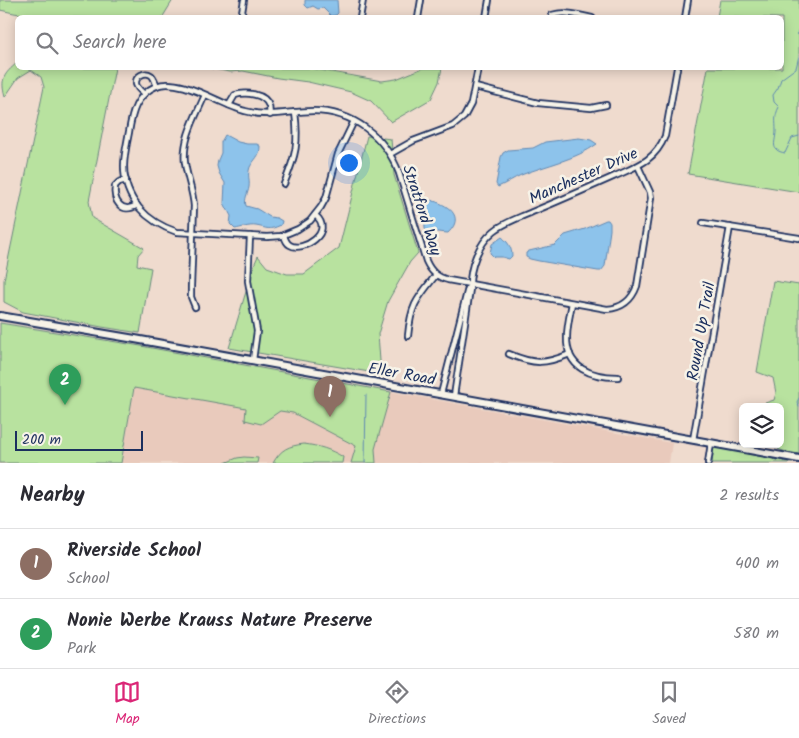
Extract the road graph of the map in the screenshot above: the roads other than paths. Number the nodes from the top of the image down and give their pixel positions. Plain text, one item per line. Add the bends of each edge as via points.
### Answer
1 (244, 0) edge
2 (363, 0) edge
3 (421, 0) edge
4 (489, 0) edge
5 (688, 0) edge
6 (242, 15) edge
7 (360, 15) edge
8 (418, 15) edge
9 (486, 15) edge
10 (552, 15) dead end
11 (576, 15) edge
12 (686, 15) edge
13 (478, 70) edge
14 (677, 70) edge
15 (157, 86) junction
16 (475, 87) junction
17 (144, 94) junction
18 (205, 95) junction
19 (229, 105) junction
20 (606, 105) dead end
21 (295, 112) junction
22 (270, 115) junction
23 (354, 121) junction
24 (390, 154) junction
25 (638, 166) junction
26 (126, 180) junction
27 (284, 184) dead end
28 (137, 205) junction
29 (314, 215) junction
30 (703, 222) dead end
31 (730, 228) junction
32 (193, 234) junction
33 (284, 235) junction
34 (250, 236) junction
35 (799, 238) edge
36 (436, 275) junction
37 (470, 284) junction
38 (572, 303) junction
39 (195, 307) dead end
40 (0, 316) edge
41 (408, 336) dead end
42 (510, 354) dead end
43 (570, 354) junction
44 (253, 360) junction
45 (618, 377) dead end
46 (441, 394) junction
47 (454, 396) junction
48 (693, 440) junction
49 (711, 443) junction
50 (799, 459) edge
51 (708, 463) edge

1 - 6 street
2 - 7 street
3 - 8 street
4 - 9 street
5 - 12 street
10 - 11 street
13 - 16 street
14 - 25 street, Manchester Drive via 663,140 656,153
15 - 17 street
15 - 17 street via 150,75 140,75 136,82
15 - 18 street, Stratford Way via 176,84
16 - 20 street via 546,104 591,108
16 - 24 street via 472,104 453,126 413,141
17 - 26 street via 134,107 130,123 124,161
18 - 19 street, Stratford Way
18 - 32 street via 184,149 194,206
19 - 22 street, Stratford Way via 246,112
19 - 22 street via 235,96 253,94 267,102
21 - 22 street, Stratford Way
21 - 23 street, Stratford Way via 325,111
21 - 27 street via 296,150
23 - 24 street, Stratford Way via 377,137
23 - 29 street via 338,154 326,198
24 - 36 street, Stratford Way via 426,261
25 - 37 street, Manchester Drive via 498,228 478,251
25 - 38 street, Stratford Way via 651,198 634,294 614,308
26 - 28 street
26 - 28 street via 115,186 116,200 126,209
28 - 32 street via 150,219 165,228
29 - 33 street via 303,226
29 - 33 street via 322,227 310,242 294,246
30 - 31 street
31 - 35 street
31 - 48 street, Round Up Trail
32 - 34 street
32 - 39 street via 191,297
33 - 34 street
34 - 44 street via 248,281 257,331
36 - 37 street, Stratford Way
36 - 41 street via 414,304
37 - 38 street, Stratford Way
37 - 46 street, Manchester Drive
37 - 47 street, Manchester Drive
38 - 43 street via 566,338
40 - 44 street, Eller Road
42 - 43 street via 541,362
43 - 45 street via 587,372
44 - 46 street, Eller Road
46 - 47 street, Eller Road
47 - 48 street, Eller Road
48 - 49 street, Eller Road
49 - 50 street, Eller Road
49 - 51 street

